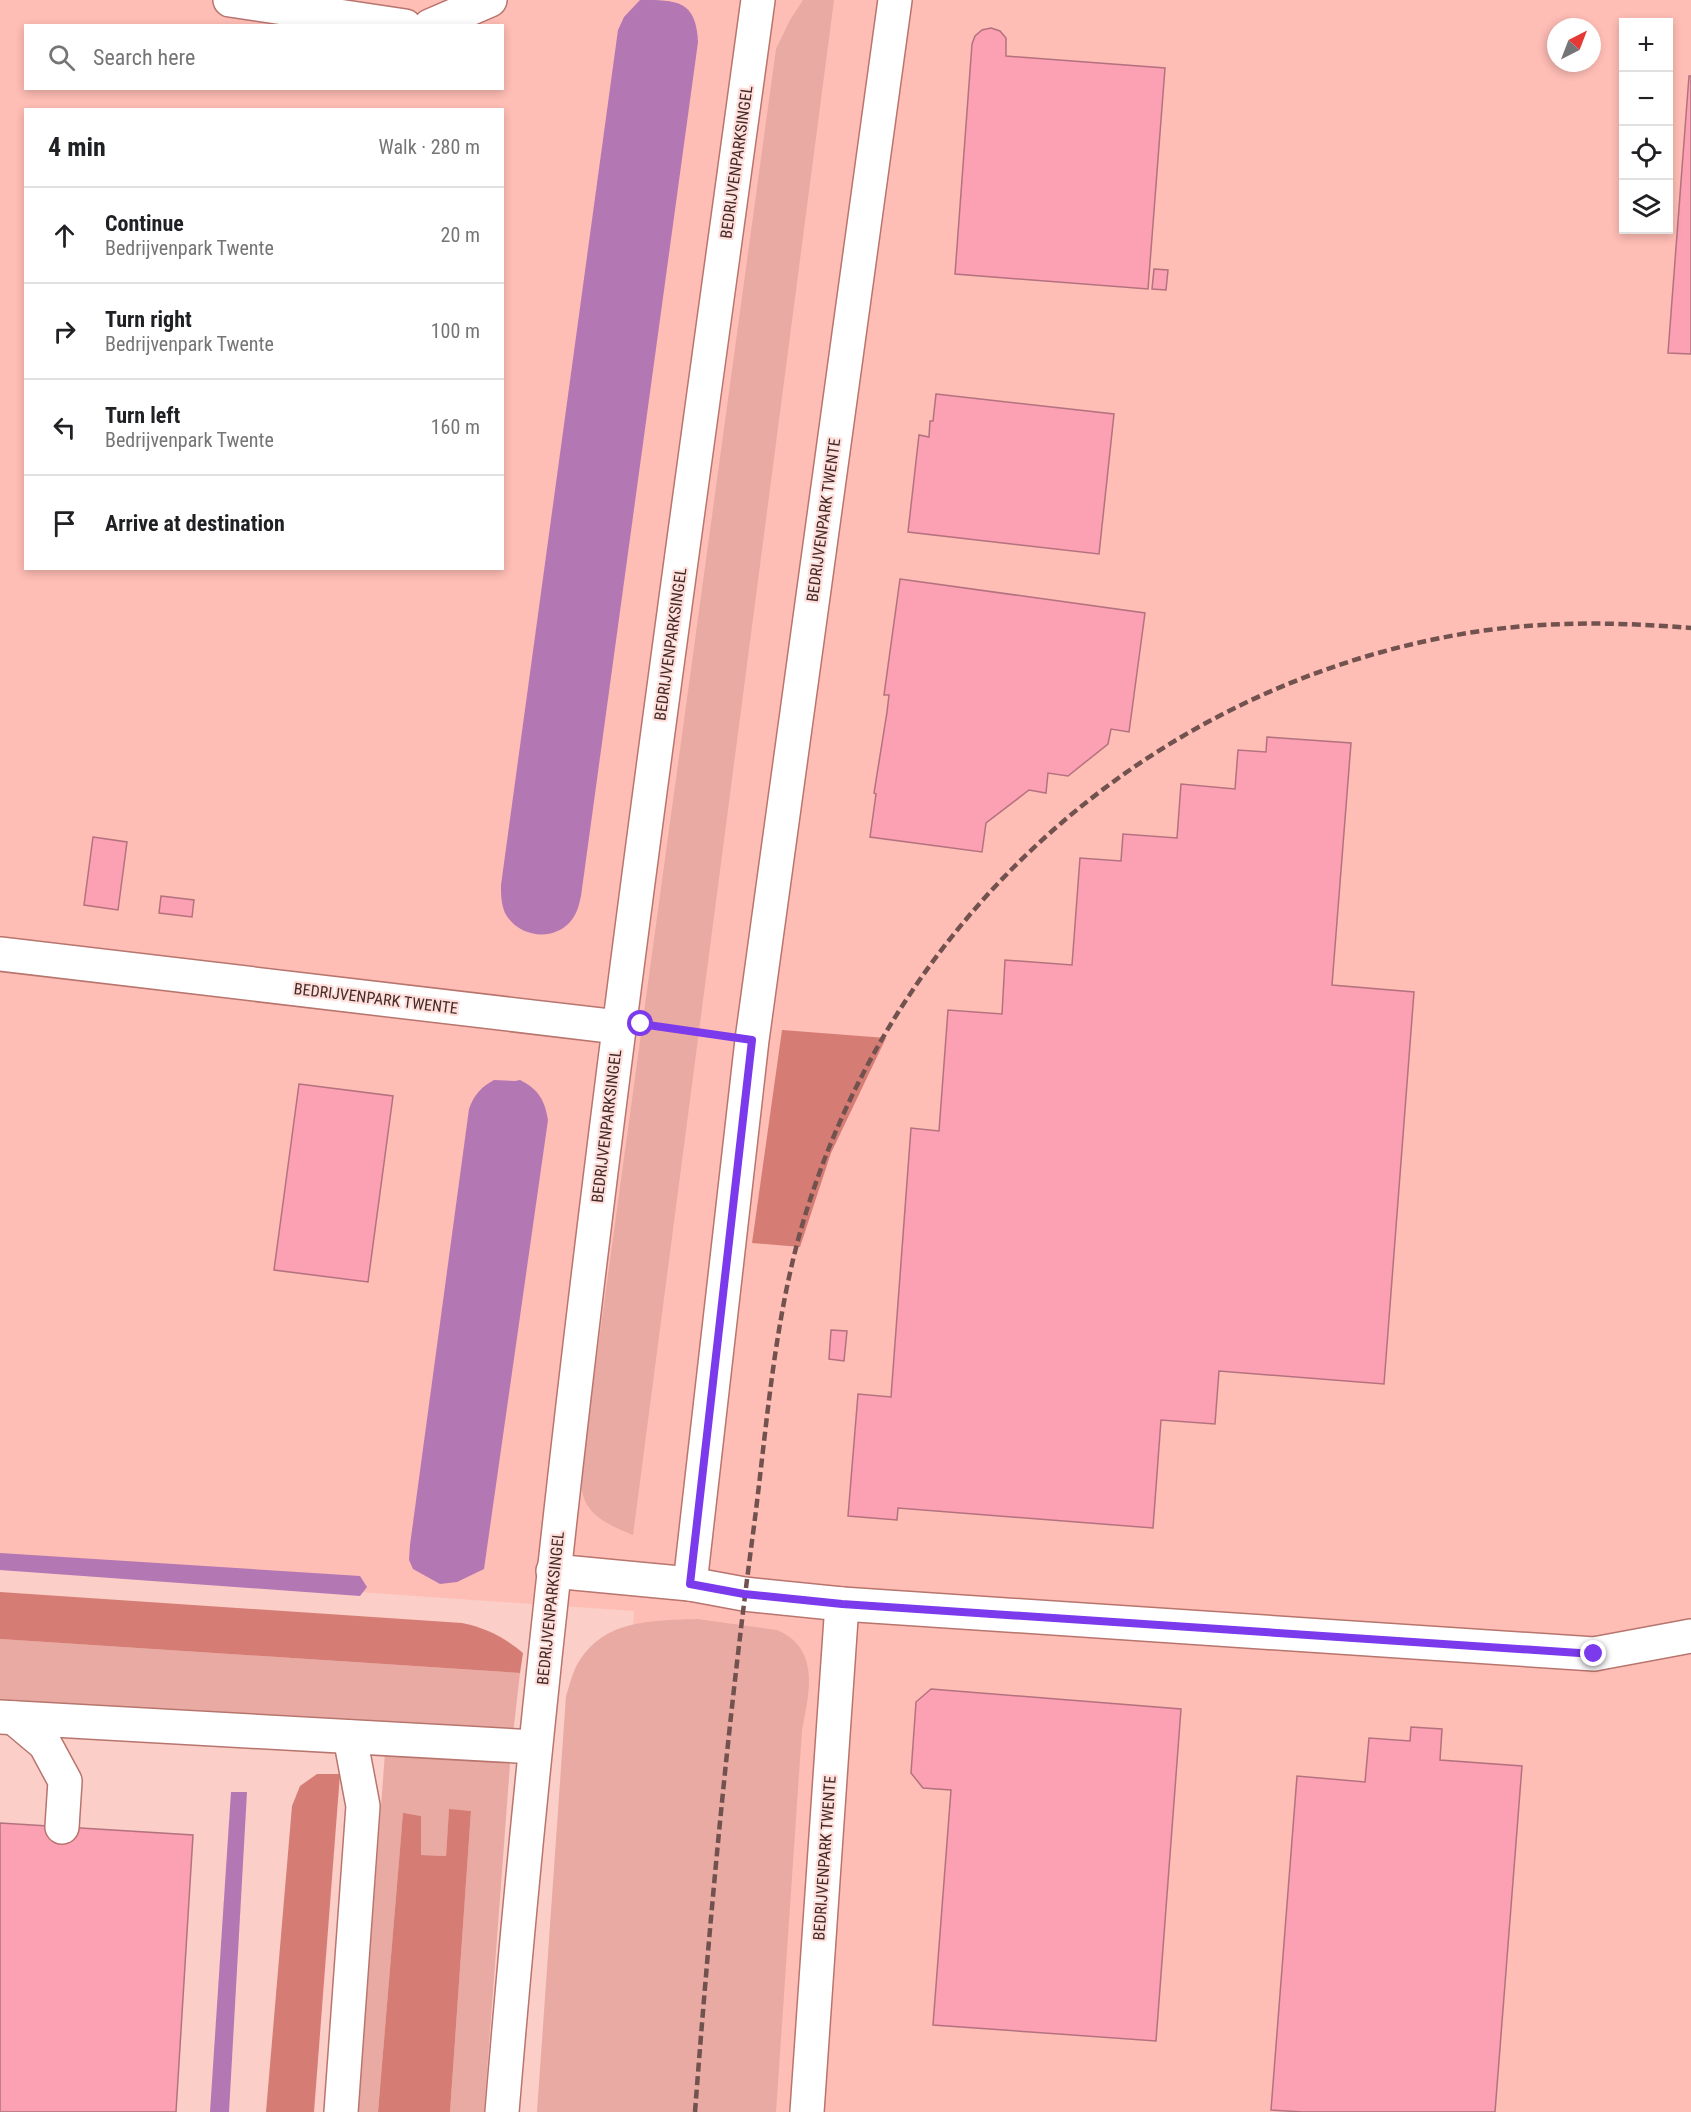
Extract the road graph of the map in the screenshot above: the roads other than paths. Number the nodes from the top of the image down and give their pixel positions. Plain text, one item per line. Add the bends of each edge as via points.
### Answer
1 (230, 0) edge
2 (490, 0) edge
3 (758, 0) edge
4 (895, 0) edge
5 (392, 24) edge
6 (435, 24) edge
7 (0, 954) edge
8 (618, 1027) junction
9 (553, 1571) junction
10 (690, 1584) junction
11 (842, 1604) junction
12 (1691, 1636) edge
13 (7, 1718) edge
14 (350, 1737) junction
15 (535, 1747) junction
16 (62, 1827) dead end
17 (341, 2112) edge
18 (502, 2112) edge
19 (807, 2112) edge

1 - 5 street
2 - 6 street
3 - 8 street, BEDRIJVENPARKSINGEL
4 - 10 street, BEDRIJVENPARK TWENTE via 752,1040
7 - 8 street, BEDRIJVENPARK TWENTE
8 - 9 street, BEDRIJVENPARKSINGEL
9 - 10 street
9 - 15 street, BEDRIJVENPARKSINGEL
10 - 11 street
11 - 12 street via 1594,1654
11 - 19 street, BEDRIJVENPARK TWENTE
13 - 14 street
13 - 16 street via 45,1744 65,1781
14 - 15 street
14 - 17 street via 363,1806
15 - 18 street, BEDRIJVENPARKSINGEL

